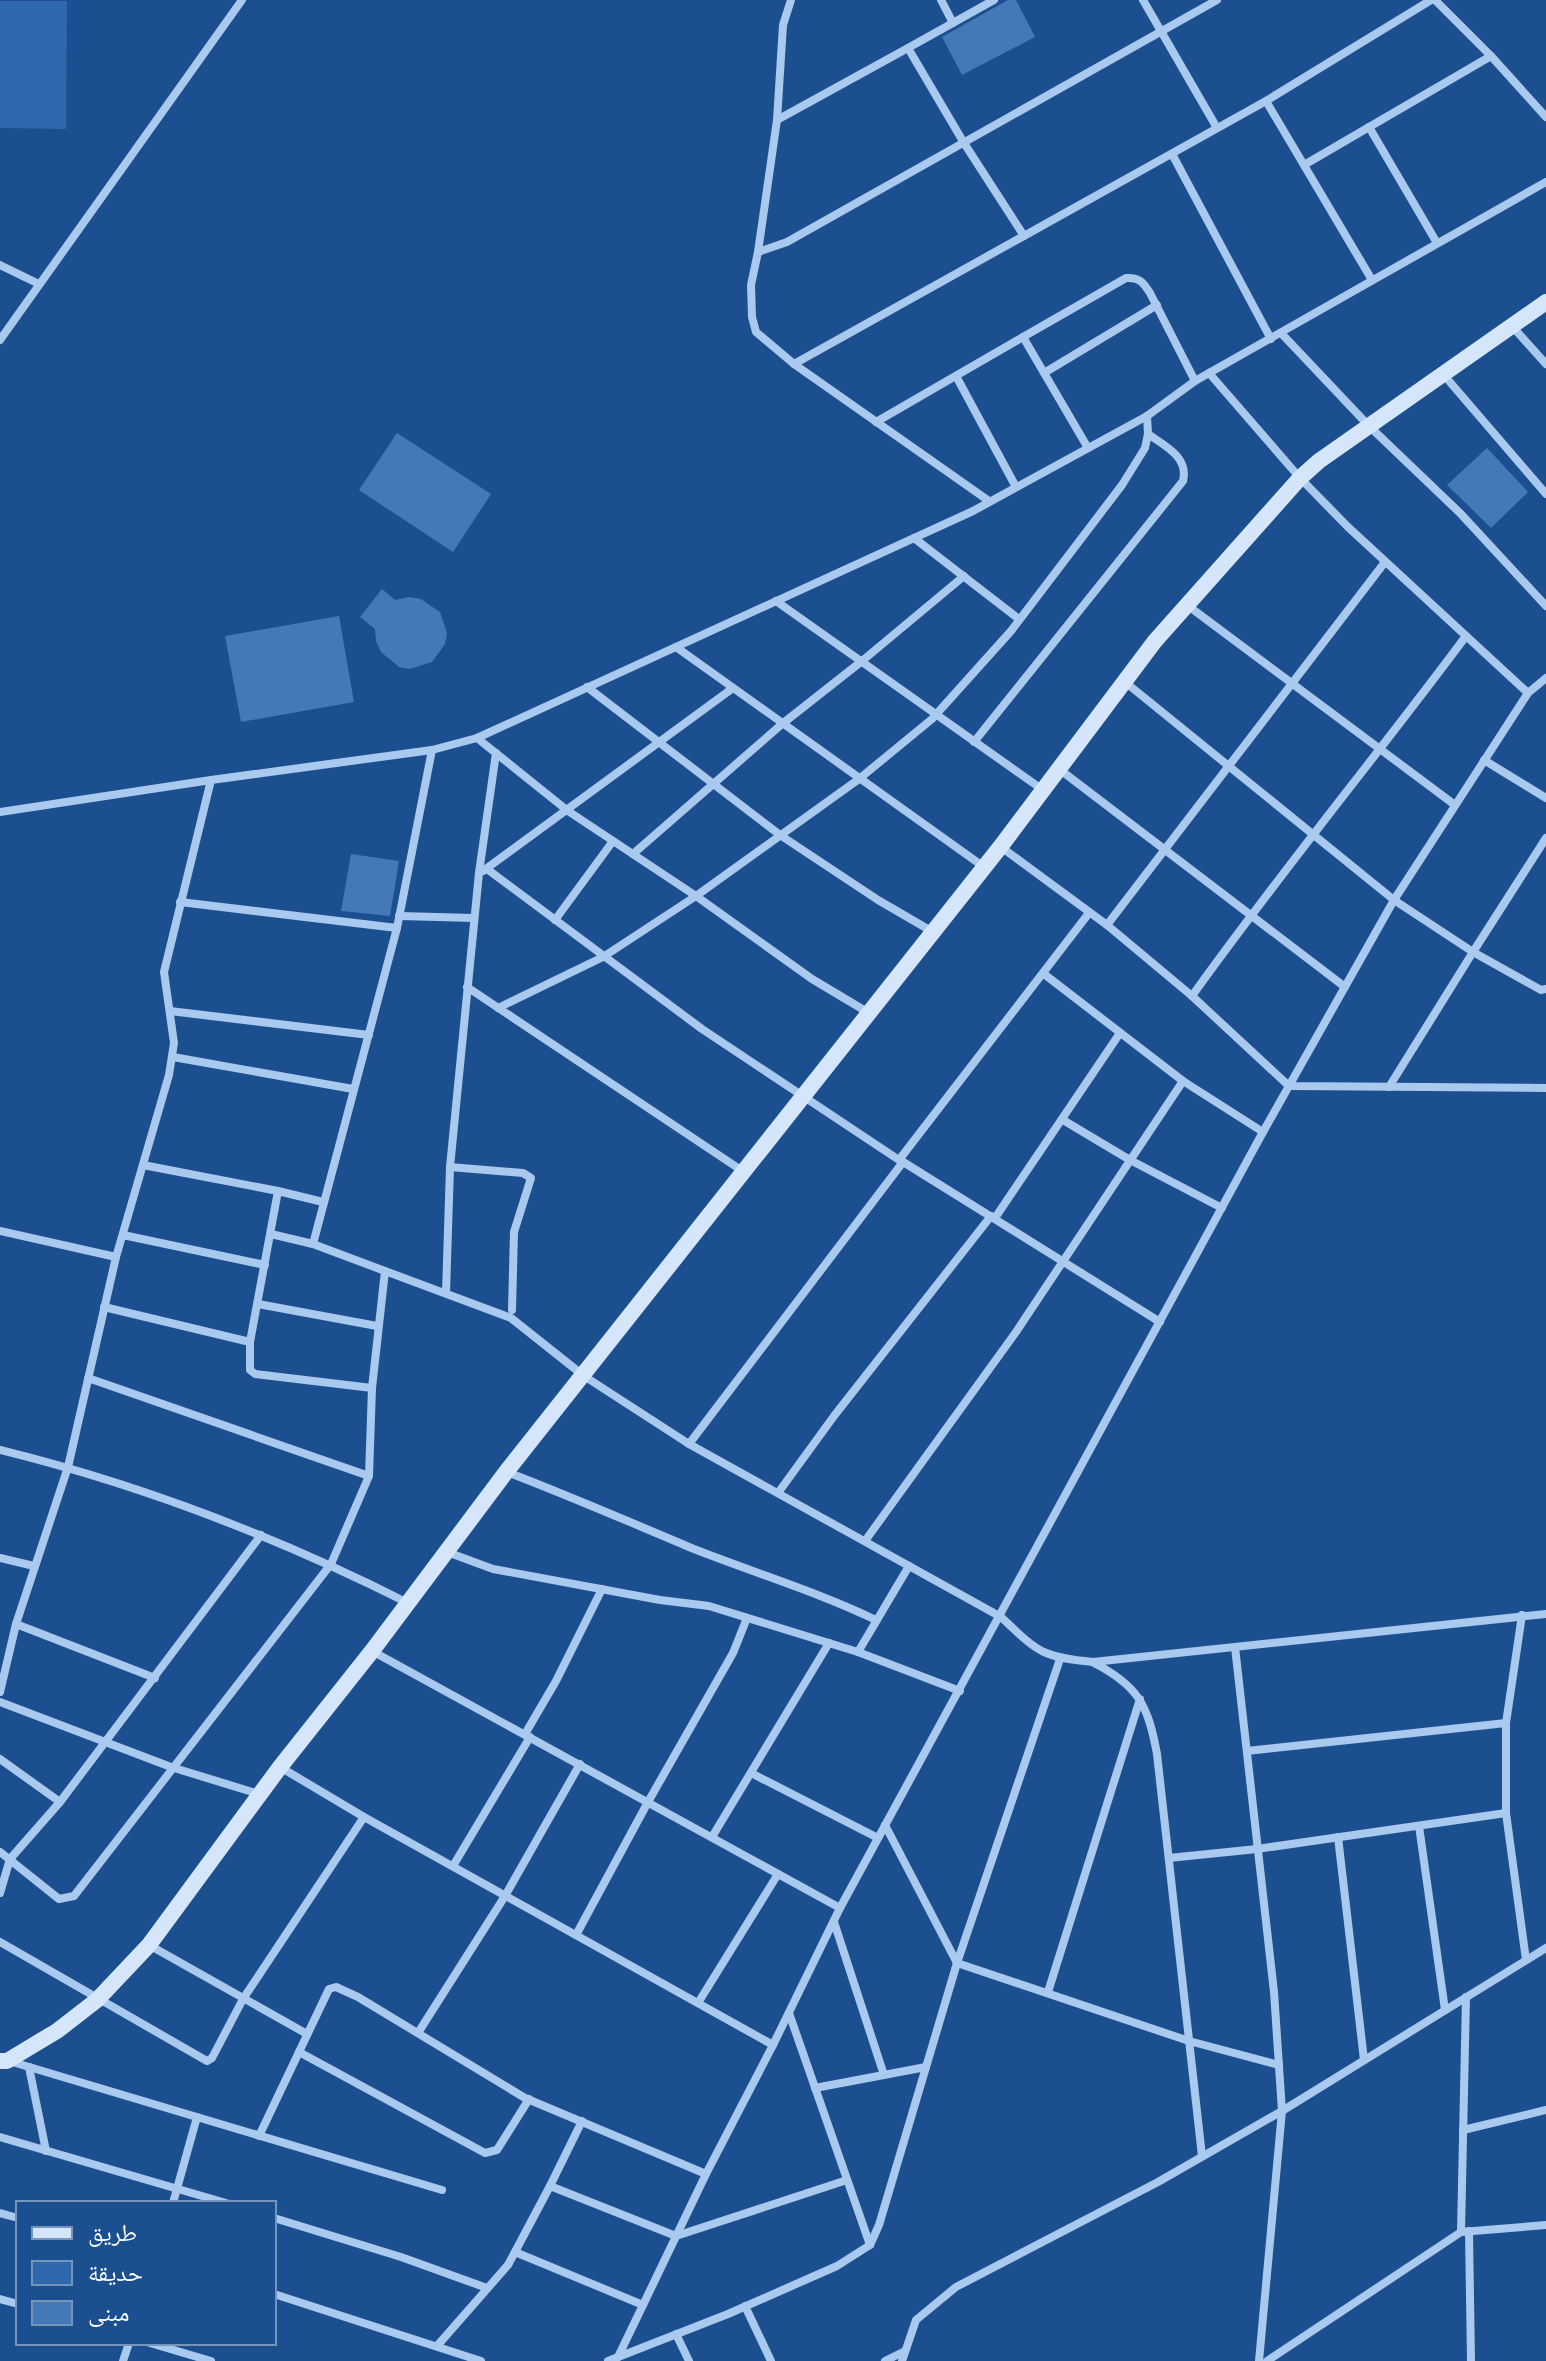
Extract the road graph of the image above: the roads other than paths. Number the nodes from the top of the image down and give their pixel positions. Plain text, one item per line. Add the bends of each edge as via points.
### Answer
1 (242, 0) edge
2 (791, 0) edge
3 (941, 0) edge
4 (994, 0) edge
5 (1143, 0) edge
6 (1217, 0) edge
7 (1433, 0) edge
8 (953, 23) junction
9 (1162, 32) junction
10 (908, 48) junction
11 (1491, 56) junction
12 (1266, 101) junction
13 (1546, 117) edge
14 (777, 120) junction
15 (1369, 127) junction
16 (1217, 128) junction
17 (964, 143) junction
18 (1172, 154) junction
19 (1304, 165) junction
20 (1546, 182) edge
21 (1024, 236) junction
22 (1437, 243) junction
23 (758, 252) junction
24 (0, 265) edge
25 (1372, 280) junction
26 (39, 284) junction
27 (1546, 302) edge
28 (1157, 305) junction
29 (1512, 326) junction
30 (1281, 333) junction
31 (1023, 337) junction
32 (1271, 339) junction
33 (0, 340) edge
34 (794, 364) junction
35 (1546, 364) edge
36 (1044, 373) junction
37 (1209, 373) junction
38 (1443, 374) junction
39 (956, 376) junction
40 (1195, 381) junction
41 (1147, 416) junction
42 (876, 422) junction
43 (1369, 426) junction
44 (1148, 434) junction
45 (1088, 448) junction
46 (1300, 478) junction
47 (1016, 487) junction
48 (1546, 494) edge
49 (989, 501) junction
50 (914, 538) junction
51 (1385, 562) junction
52 (964, 576) junction
53 (776, 601) junction
54 (1187, 605) junction
55 (1546, 606) edge
56 (1019, 619) junction
57 (1466, 636) junction
58 (676, 647) junction
59 (862, 661) junction
60 (1546, 678) edge
61 (1125, 682) junction
62 (1294, 684) junction
63 (587, 687) junction
64 (733, 688) junction
65 (1528, 693) junction
66 (936, 715) junction
67 (782, 724) junction
68 (477, 738) junction
69 (974, 742) junction
70 (661, 743) junction
71 (432, 750) junction
72 (1381, 750) junction
73 (496, 753) junction
74 (1484, 760) junction
75 (1229, 767) junction
76 (1059, 769) junction
77 (859, 779) junction
78 (211, 780) junction
79 (716, 783) junction
80 (1043, 790) junction
81 (1546, 798) edge
82 (1455, 805) junction
83 (568, 811) junction
84 (0, 812) edge
85 (780, 835) junction
86 (1311, 835) junction
87 (1546, 838) edge
88 (613, 841) junction
89 (1001, 846) junction
90 (1164, 849) junction
91 (633, 854) junction
92 (984, 867) junction
93 (483, 871) junction
94 (696, 896) junction
95 (1394, 900) junction
96 (180, 902) junction
97 (1089, 913) junction
98 (1250, 915) junction
99 (399, 916) junction
100 (474, 918) junction
101 (555, 920) junction
102 (1107, 925) junction
103 (397, 928) junction
104 (933, 932) junction
105 (1473, 952) junction
106 (603, 957) junction
107 (1044, 974) junction
108 (467, 987) junction
109 (1345, 987) junction
110 (1544, 987) edge
111 (1192, 996) junction
112 (498, 1008) junction
113 (170, 1011) junction
114 (869, 1013) junction
115 (1120, 1033) junction
116 (369, 1035) junction
117 (173, 1057) junction
118 (1183, 1081) junction
119 (1289, 1086) junction
120 (1389, 1087) junction
121 (1546, 1088) edge
122 (353, 1089) junction
123 (803, 1097) junction
124 (1063, 1120) junction
125 (1263, 1132) junction
126 (1130, 1160) junction
127 (901, 1161) junction
128 (143, 1165) junction
129 (450, 1167) junction
130 (744, 1172) junction
131 (278, 1191) junction
132 (323, 1202) junction
133 (1222, 1208) junction
134 (993, 1217) junction
135 (0, 1231) edge
136 (271, 1234) junction
137 (123, 1235) junction
138 (313, 1244) junction
139 (116, 1257) junction
140 (1063, 1261) junction
141 (265, 1265) junction
142 (385, 1271) junction
143 (446, 1293) junction
144 (258, 1304) junction
145 (104, 1307) junction
146 (512, 1310) dead end
147 (1160, 1322) junction
148 (377, 1326) junction
149 (250, 1342) junction
150 (584, 1376) junction
151 (88, 1378) junction
152 (372, 1388) junction
153 (689, 1444) junction
154 (0, 1450) edge
155 (68, 1467) junction
156 (506, 1472) junction
157 (369, 1476) junction
158 (778, 1493) junction
159 (261, 1535) junction
160 (865, 1541) junction
161 (447, 1552) junction
162 (0, 1558) edge
163 (331, 1564) junction
164 (34, 1566) junction
165 (909, 1566) junction
166 (602, 1589) junction
167 (408, 1603) junction
168 (1546, 1614) edge
169 (1522, 1615) junction
170 (1001, 1617) junction
171 (747, 1618) junction
172 (876, 1620) junction
173 (16, 1624) junction
174 (829, 1643) junction
175 (1235, 1647) junction
176 (372, 1651) junction
177 (858, 1652) junction
178 (1060, 1659) junction
179 (1093, 1662) junction
180 (155, 1678) junction
181 (960, 1691) junction
182 (0, 1692) edge
183 (1140, 1698) junction
184 (0, 1702) edge
185 (1506, 1723) junction
186 (528, 1736) junction
187 (104, 1743) junction
188 (1247, 1751) junction
189 (0, 1759) edge
190 (580, 1764) junction
191 (171, 1767) junction
192 (280, 1767) junction
193 (751, 1773) junction
194 (260, 1794) junction
195 (60, 1802) junction
196 (648, 1802) junction
197 (1506, 1813) junction
198 (364, 1817) junction
199 (885, 1825) junction
200 (1419, 1826) junction
201 (712, 1837) junction
202 (1338, 1837) junction
203 (878, 1838) junction
204 (1257, 1849) junction
205 (0, 1852) edge
206 (1169, 1858) junction
207 (10, 1859) junction
208 (453, 1866) junction
209 (778, 1874) junction
210 (0, 1893) edge
211 (505, 1896) junction
212 (840, 1908) junction
213 (834, 1921) junction
214 (576, 1935) junction
215 (0, 1942) edge
216 (149, 1945) junction
217 (1546, 1948) edge
218 (1526, 1960) junction
219 (957, 1963) junction
220 (1048, 1992) junction
221 (1466, 1997) junction
222 (243, 1999) junction
223 (97, 2000) junction
224 (698, 2003) junction
225 (1445, 2010) junction
226 (789, 2013) junction
227 (418, 2033) junction
228 (307, 2034) junction
229 (1189, 2041) junction
230 (773, 2045) junction
231 (299, 2052) junction
232 (1364, 2060) junction
233 (4, 2061) edge
234 (1279, 2065) junction
235 (29, 2067) junction
236 (926, 2067) junction
237 (884, 2075) junction
238 (815, 2088) junction
239 (529, 2099) junction
240 (1546, 2110) edge
241 (1282, 2111) junction
242 (197, 2117) junction
243 (582, 2121) junction
244 (1463, 2130) junction
245 (259, 2136) junction
246 (0, 2137) edge
247 (46, 2151) junction
248 (1202, 2156) junction
249 (706, 2174) junction
250 (847, 2180) junction
251 (550, 2186) junction
252 (177, 2189) junction
253 (442, 2190) dead end
254 (174, 2201) edge
255 (219, 2201) edge
256 (276, 2219) edge
257 (1546, 2225) edge
258 (1465, 2232) junction
259 (676, 2236) junction
260 (870, 2245) junction
261 (515, 2252) junction
262 (487, 2288) junction
263 (276, 2295) edge
264 (643, 2305) junction
265 (745, 2306) junction
266 (676, 2334) junction
267 (157, 2345) edge
268 (437, 2346) junction
269 (905, 2351) junction
270 (618, 2357) junction
271 (211, 2361) edge
272 (481, 2361) edge
273 (608, 2361) edge
274 (689, 2361) edge
275 (771, 2361) edge
276 (885, 2361) edge
277 (902, 2361) edge
278 (1259, 2361) edge
279 (1267, 2361) edge
280 (1471, 2361) edge

1 - 26 street
2 - 14 street via 783,25
3 - 8 street
4 - 8 street
5 - 9 street
6 - 9 street
7 - 11 street
7 - 12 street
8 - 10 street
9 - 16 street
9 - 17 street
10 - 14 street
10 - 17 street
11 - 13 street
11 - 15 street
12 - 16 street
12 - 19 street
14 - 23 street
15 - 19 street
15 - 22 street
16 - 18 street
17 - 21 street
17 - 23 street via 787,242
18 - 21 street
18 - 32 street
19 - 25 street
20 - 22 street
21 - 34 street
22 - 25 street
23 - 34 street via 751,285 756,332
24 - 26 street
25 - 30 street
26 - 33 street
27 - 29 main road
28 - 31 street via 1143,281 1126,278
28 - 36 street
28 - 40 street
29 - 35 street
29 - 38 main road
30 - 32 street
30 - 43 street
31 - 36 street
31 - 39 street
32 - 37 street
34 - 42 street
36 - 45 street
37 - 40 street
37 - 46 street
38 - 43 main road
38 - 48 street
39 - 42 street
39 - 47 street
40 - 41 street
41 - 44 street
41 - 45 street
42 - 49 street
43 - 46 main road
43 - 55 street
44 - 56 street via 1122,485
44 - 69 street via 1177,456 1184,466 1183,481
45 - 47 street
46 - 51 street
46 - 54 main road
47 - 49 street
49 - 50 street
50 - 52 street
50 - 53 street
51 - 57 street
51 - 62 street
52 - 56 street
52 - 59 street
53 - 58 street
53 - 59 street
54 - 61 main road
54 - 62 street
56 - 66 street
57 - 65 street
57 - 72 street
58 - 63 street
58 - 64 street
59 - 66 street
59 - 67 street
60 - 65 street
61 - 75 street
61 - 76 main road
62 - 72 street
62 - 75 street
63 - 68 street
63 - 70 street
64 - 67 street
64 - 70 street
65 - 74 street
66 - 69 street
66 - 77 street
67 - 77 street
67 - 79 street
68 - 71 street
68 - 73 street
69 - 80 street
70 - 79 street
70 - 83 street
71 - 78 street
71 - 99 street
72 - 82 street
72 - 86 street
73 - 83 street
73 - 93 street
74 - 81 street
74 - 82 street
75 - 86 street
75 - 90 street
76 - 80 main road
76 - 90 street
77 - 85 street
77 - 92 street
78 - 84 street
78 - 96 street
79 - 85 street
79 - 91 street
80 - 89 main road
82 - 95 street
83 - 88 street
83 - 93 street
85 - 94 street
85 - 104 street
86 - 95 street
86 - 98 street
87 - 105 street
88 - 91 street
88 - 101 street
89 - 92 main road
89 - 97 street
90 - 98 street
90 - 102 street
91 - 94 street
92 - 104 main road
93 - 100 street
93 - 101 street
94 - 106 street
94 - 114 street
95 - 105 street
95 - 109 street
96 - 103 street
96 - 113 street via 164,972
97 - 102 street
97 - 107 street
98 - 109 street
98 - 111 street
99 - 100 street
99 - 103 street
100 - 108 street
101 - 106 street
102 - 111 street
103 - 116 street
104 - 114 main road
105 - 110 street
105 - 120 street
106 - 112 street
106 - 123 street
107 - 115 street
107 - 127 street
108 - 112 street
108 - 129 street
109 - 119 street
111 - 119 street
112 - 130 street
113 - 116 street
113 - 117 street
114 - 123 main road
115 - 118 street
115 - 124 street
116 - 122 street
117 - 122 street
117 - 128 street
118 - 125 street
118 - 126 street
119 - 120 street
119 - 125 street
120 - 121 street
122 - 132 street
123 - 127 street
123 - 130 main road
124 - 126 street
124 - 134 street
125 - 133 street
126 - 133 street
126 - 140 street
127 - 134 street
127 - 153 street
128 - 131 street
128 - 137 street
129 - 143 street
129 - 146 street via 531,1178 514,1232
130 - 150 main road
131 - 132 street
131 - 136 street
132 - 138 street
133 - 147 street
134 - 140 street
134 - 158 street
135 - 139 street
136 - 138 street
136 - 141 street
137 - 139 street
137 - 141 street
138 - 142 street
139 - 145 street
140 - 147 street
140 - 160 street
141 - 144 street
142 - 143 street
142 - 148 street
143 - 150 street via 511,1318
144 - 148 street
144 - 149 street
145 - 149 street
145 - 151 street
147 - 170 street
148 - 152 street
149 - 152 street via 250,1370 255,1374
150 - 153 street
150 - 156 main road
151 - 155 street
151 - 157 street
152 - 157 street
153 - 158 street
154 - 155 street
155 - 159 street
155 - 164 street
156 - 161 main road
156 - 172 street
157 - 163 street
158 - 160 street
159 - 163 street
159 - 180 street
160 - 165 street
161 - 166 street via 493,1569
161 - 167 main road
162 - 164 street
163 - 167 street
163 - 191 street
164 - 173 street
165 - 170 street
165 - 172 street
166 - 171 street via 709,1606
166 - 186 street
167 - 176 main road
168 - 169 street
169 - 175 street
169 - 185 street
170 - 178 street via 1036,1651
170 - 181 street
171 - 174 street
171 - 196 street via 733,1653
172 - 177 street
173 - 180 street
173 - 182 street
174 - 177 street
174 - 193 street
175 - 179 street
175 - 188 street
176 - 186 street
176 - 192 main road
177 - 181 street
178 - 179 street
178 - 219 street
179 - 183 street via 1120,1677
180 - 187 street
181 - 199 street
183 - 206 street via 1151,1720
183 - 220 street
184 - 187 street
185 - 188 street
185 - 197 street
186 - 190 street
186 - 208 street
187 - 191 street
187 - 195 street
188 - 204 street
189 - 195 street
190 - 196 street
190 - 211 street
191 - 194 street
191 - 207 street via 74,1896 59,1899
192 - 194 main road
192 - 198 street
193 - 201 street
193 - 203 street
194 - 216 main road
195 - 207 street
196 - 201 street
196 - 214 street
197 - 200 street
197 - 218 street
198 - 208 street
198 - 222 street
199 - 203 street
199 - 219 street
200 - 202 street
200 - 225 street
201 - 209 street
202 - 204 street
202 - 232 street
203 - 212 street
204 - 206 street
204 - 234 street
205 - 207 street
206 - 229 street
207 - 210 street
208 - 211 street
209 - 212 street
209 - 224 street
211 - 214 street
211 - 227 street
212 - 213 street
213 - 226 street
213 - 237 street
214 - 224 street
215 - 223 street
216 - 222 street
216 - 223 main road
217 - 218 street
218 - 221 street
219 - 220 street
219 - 236 street
220 - 229 street
221 - 225 street
221 - 244 street
222 - 223 street via 207,2061
222 - 228 street
223 - 233 main road
224 - 230 street
225 - 232 street
226 - 230 street
226 - 238 street
227 - 228 street via 336,1987 329,1989
227 - 239 street
228 - 231 street
229 - 234 street
229 - 248 street
230 - 249 street
231 - 239 street via 485,2153 497,2150
231 - 245 street
232 - 241 street
233 - 235 street
234 - 241 street
235 - 242 street
235 - 247 street
236 - 237 street
236 - 260 street
237 - 238 street
238 - 250 street
239 - 243 street
240 - 244 street
241 - 248 street
241 - 278 street
242 - 245 street
242 - 252 street
243 - 249 street
243 - 251 street
244 - 258 street
245 - 253 street
246 - 247 street
247 - 252 street
248 - 269 street via 956,2287 916,2320
249 - 259 street
250 - 259 street
250 - 260 street
251 - 259 street
251 - 261 street
252 - 254 street
252 - 255 street
256 - 262 street
257 - 258 street
258 - 279 street
258 - 280 street
259 - 264 street
260 - 265 street via 837,2266
261 - 262 street
261 - 264 street
262 - 268 street
263 - 268 street
264 - 270 street
265 - 266 street
265 - 275 street
266 - 270 street
266 - 274 street
267 - 271 street
268 - 272 street
269 - 276 street
269 - 277 street
270 - 273 street

